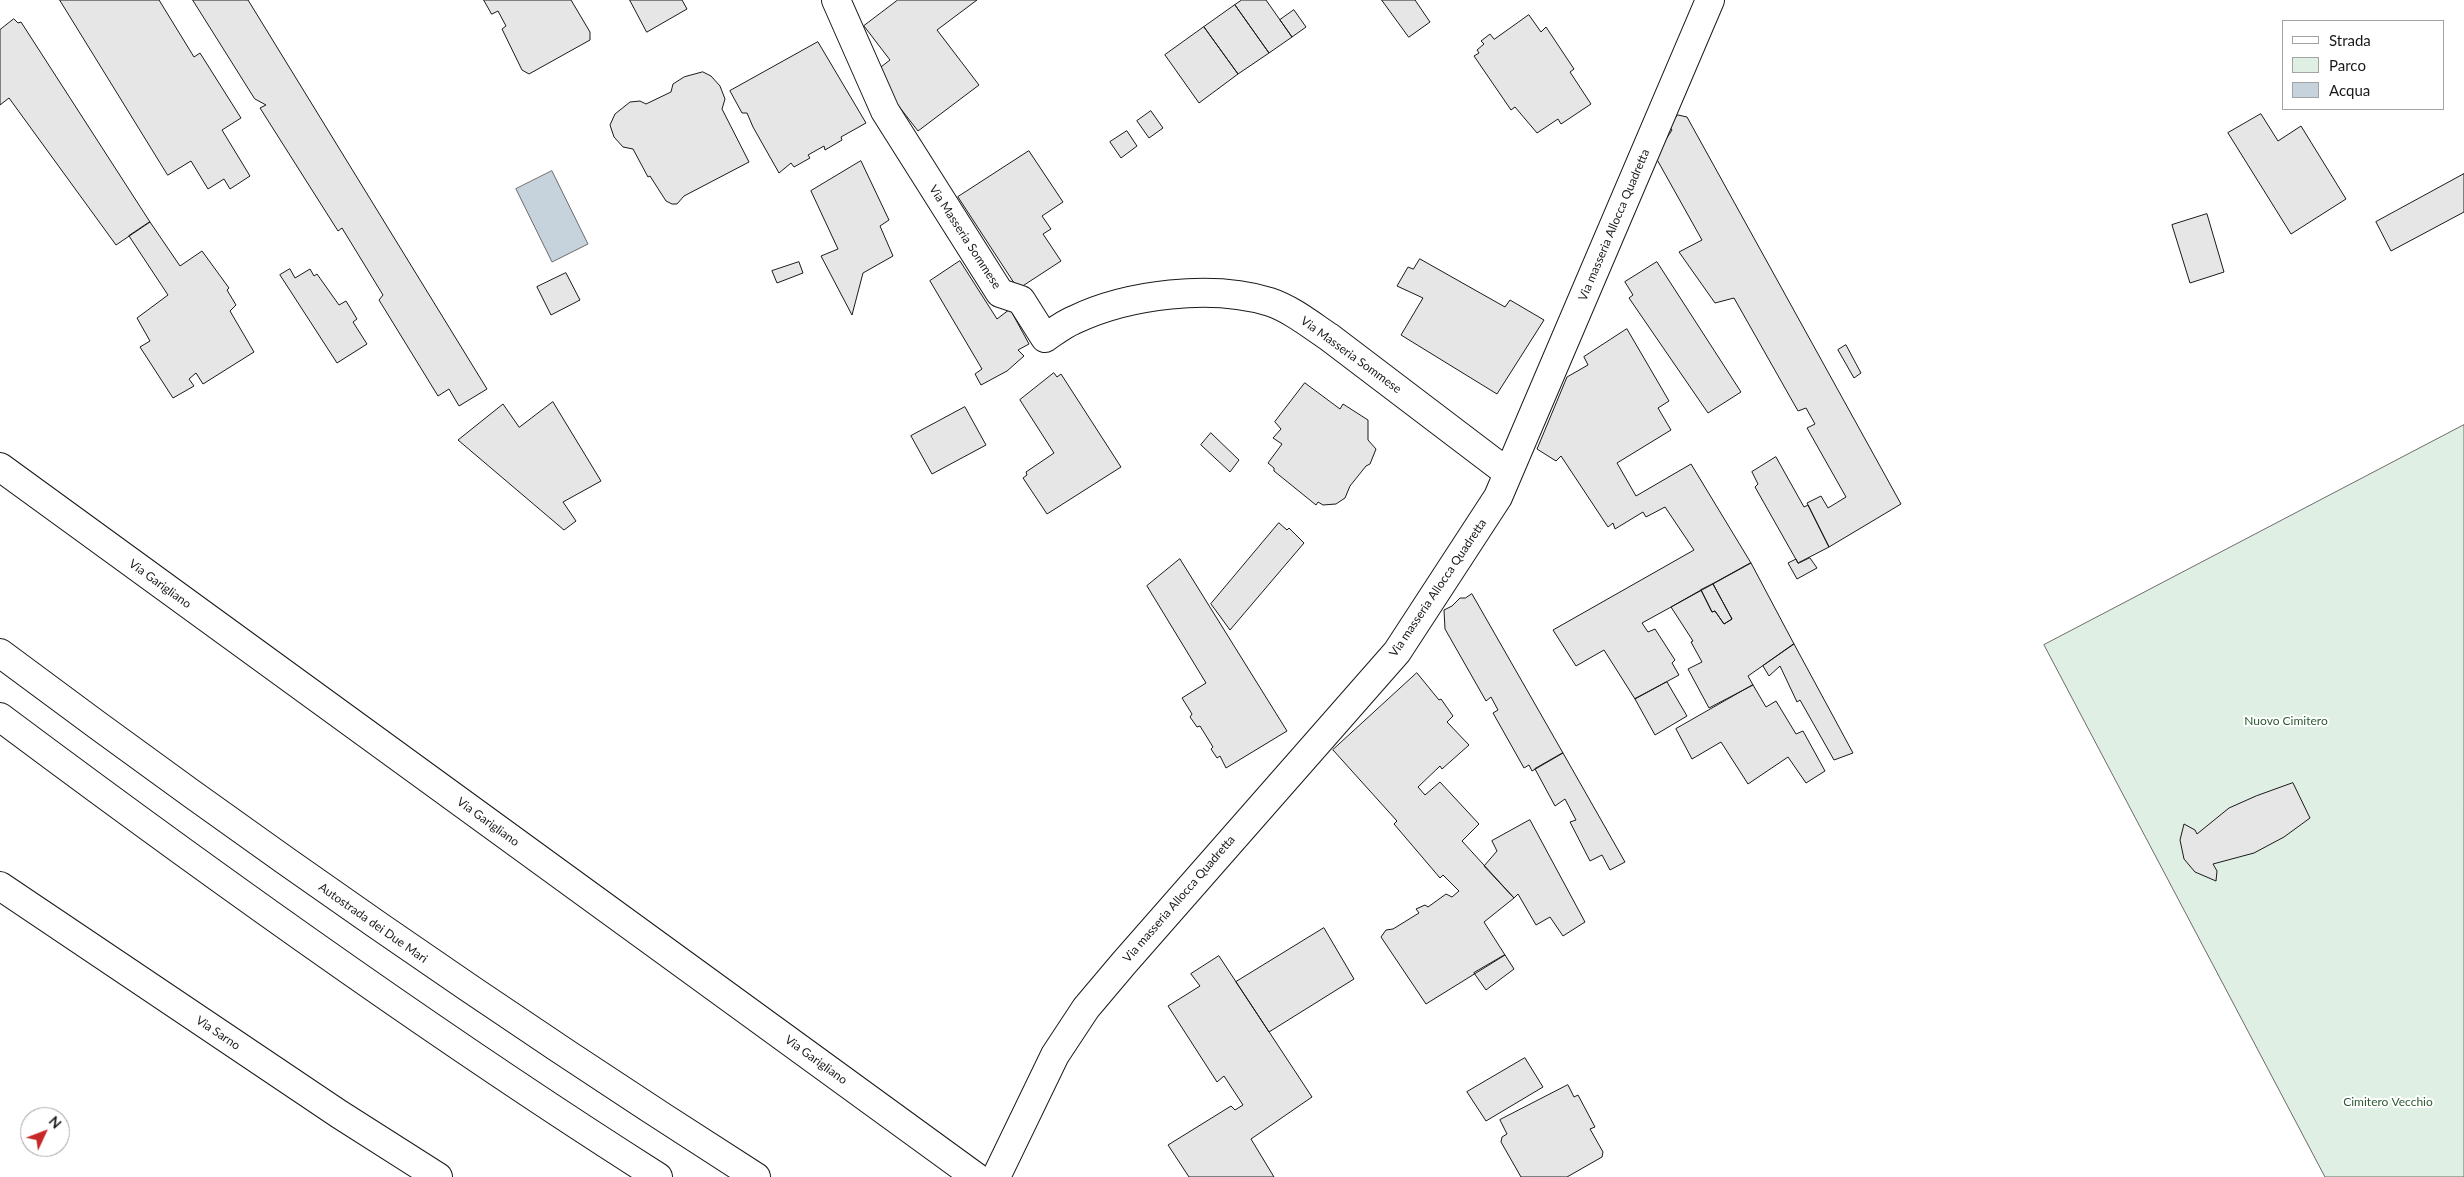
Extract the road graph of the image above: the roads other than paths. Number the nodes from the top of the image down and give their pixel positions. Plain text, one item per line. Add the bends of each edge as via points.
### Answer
1 (836, 0) edge
2 (1710, 0) edge
3 (0, 467) edge
4 (1508, 473) junction
5 (0, 653) edge
6 (0, 717) edge
7 (0, 886) edge
8 (438, 1177) edge
9 (658, 1177) edge
10 (756, 1177) edge
11 (976, 1177) edge
12 (996, 1177) edge

1 - 4 main road, Via Masseria Sommese via 885,111 1000,293 1021,300 1045,338 1074,320 1116,304 1157,297 1212,293 1271,302 1329,337
2 - 4 main road, Via masseria Allocca Quadretta
3 - 11 main road, Via Garigliano
4 - 12 main road, Via masseria Allocca Quadretta via 1498,497 1397,652 1086,1008 1056,1055
5 - 10 main road, Autostrada dei Due Mari via 277,856 449,976
6 - 9 main road via 247,897
7 - 8 main road, Via Sarno via 338,1114

